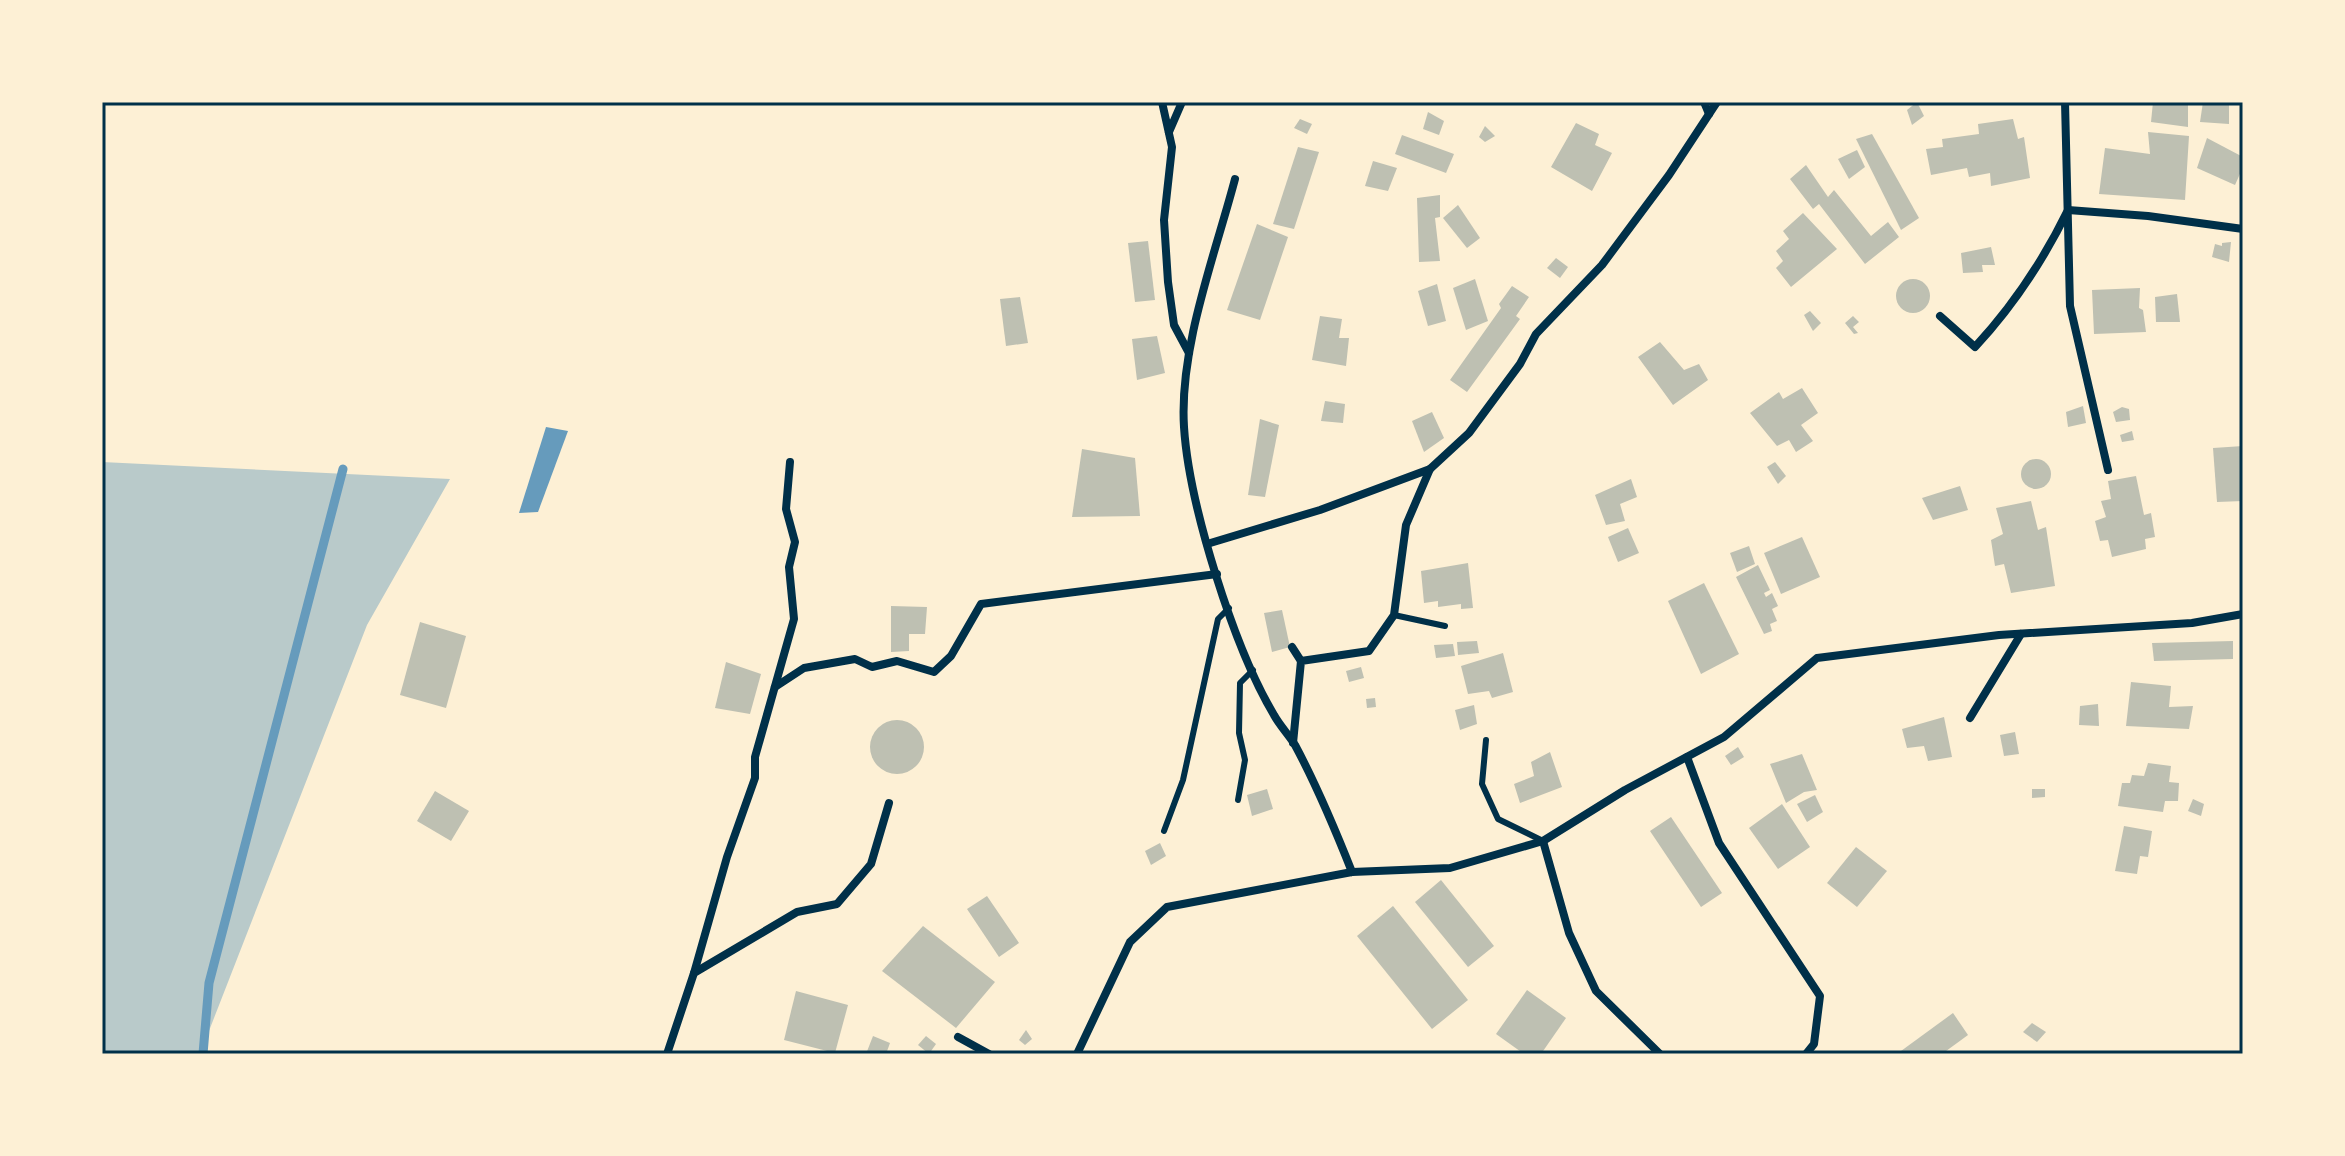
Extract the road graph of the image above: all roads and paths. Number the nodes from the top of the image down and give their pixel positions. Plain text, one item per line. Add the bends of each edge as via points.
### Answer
1 (1162, 102) edge
2 (1182, 102) edge
3 (1704, 102) edge
4 (1717, 102) edge
5 (2065, 102) edge
6 (1709, 114) junction
7 (1169, 133) junction
8 (1235, 179) dead end
9 (2068, 210) junction
10 (2243, 229) edge
11 (1940, 316) dead end
12 (1189, 353) junction
13 (790, 462) dead end
14 (1430, 469) junction
15 (2108, 470) dead end
16 (1207, 544) junction
17 (1217, 574) junction
18 (1229, 608) junction
19 (2243, 614) edge
20 (1394, 615) junction
21 (1445, 626) dead end
22 (2021, 634) junction
23 (1292, 647) dead end
24 (1301, 661) junction
25 (1253, 670) junction
26 (775, 688) junction
27 (1970, 718) dead end
28 (1486, 740) dead end
29 (1293, 743) junction
30 (1687, 757) junction
31 (1238, 800) dead end
32 (889, 803) dead end
33 (1164, 831) dead end
34 (1543, 841) junction
35 (1352, 872) junction
36 (694, 973) junction
37 (958, 1037) dead end
38 (667, 1054) edge
39 (989, 1054) edge
40 (1077, 1054) edge
41 (1660, 1054) edge
42 (1806, 1054) edge

1 - 7 street
2 - 7 street
3 - 6 street
4 - 6 street
5 - 9 street
6 - 14 street via 1602,265 1536,334 1469,433
7 - 12 street via 1164,220 1168,282 1174,325
8 - 12 street
9 - 10 street
9 - 11 street via 2041,265 1975,347
9 - 15 street via 2070,306
12 - 16 street via 1184,427
13 - 26 street via 786,509 795,542 789,567 794,619
14 - 16 street
14 - 20 street via 1406,525
16 - 17 street
17 - 18 street
17 - 26 street via 981,604 951,656 934,672 897,661 872,667 855,659 804,668
18 - 25 street
18 - 33 lane via 1218,619 1183,780
19 - 22 street via 2192,623
20 - 21 lane
20 - 24 street via 1369,651
22 - 27 street
22 - 30 street via 1817,658 1724,737
23 - 24 street
24 - 29 street
25 - 29 street
25 - 31 lane via 1240,683 1239,733 1245,760
26 - 36 street via 755,757 755,778
28 - 34 lane via 1482,784 1498,819
29 - 35 street
30 - 34 street
30 - 42 street via 1719,843 1820,996 1814,1044
32 - 36 street via 871,864 837,904 797,912
34 - 35 street via 1450,868
34 - 41 street via 1569,933 1596,991
35 - 40 street via 1167,907 1130,942
36 - 38 street
37 - 39 street

